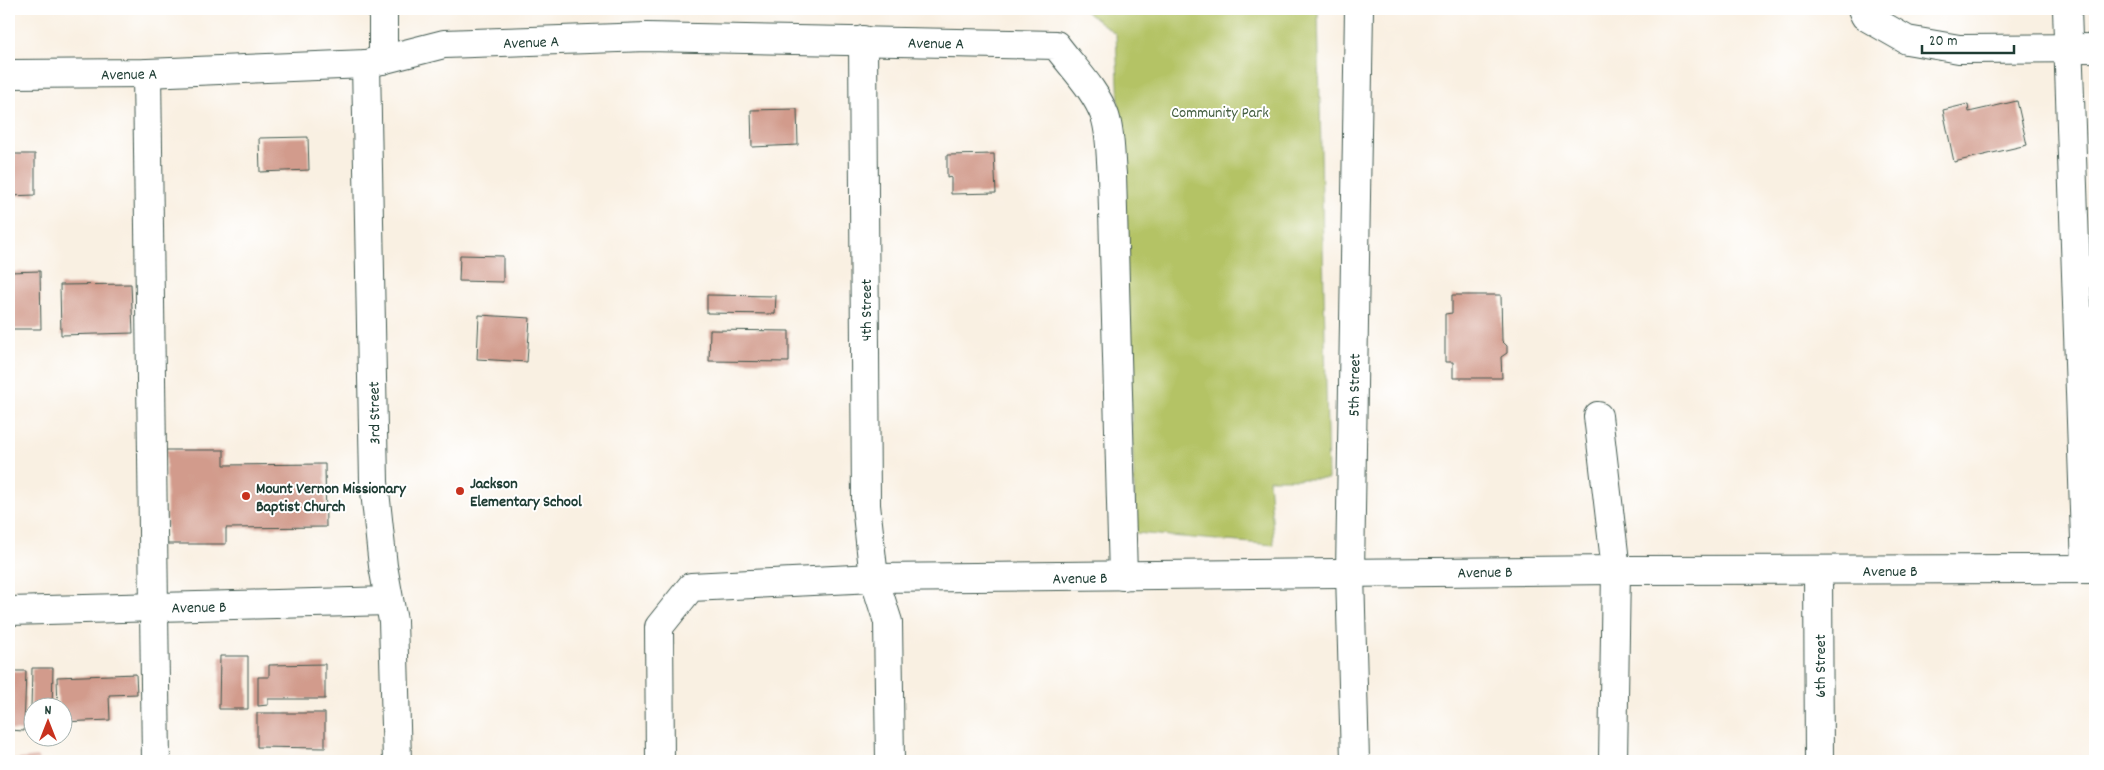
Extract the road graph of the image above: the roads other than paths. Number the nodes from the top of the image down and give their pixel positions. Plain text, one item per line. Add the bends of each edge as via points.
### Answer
1 (383, 9) edge
2 (1359, 9) edge
3 (2067, 9) edge
4 (1864, 12) edge
5 (863, 40) junction
6 (2095, 48) edge
7 (2067, 50) junction
8 (374, 62) junction
9 (147, 73) junction
10 (9, 74) edge
11 (1598, 416) dead end
12 (2091, 569) edge
13 (1616, 570) junction
14 (1818, 571) junction
15 (1350, 573) junction
16 (1123, 576) junction
17 (874, 578) junction
18 (389, 602) junction
19 (154, 607) junction
20 (9, 610) edge
21 (156, 761) edge
22 (397, 761) edge
23 (660, 761) edge
24 (890, 761) edge
25 (1355, 761) edge
26 (1613, 761) edge
27 (1819, 761) edge

1 - 8 street, 3rd Street
2 - 15 street, 5th Street
3 - 7 street
4 - 7 street via 1907,40 1959,49
5 - 8 street, Avenue A via 647,37 444,44
5 - 16 street, Avenue A via 1056,45 1093,91 1105,116 1112,174
5 - 17 street, 4th Street via 866,505
6 - 7 street
7 - 12 street
8 - 9 street, Avenue A
8 - 18 street, 3rd Street via 374,482
9 - 10 street, Avenue A
9 - 19 street
11 - 13 street
12 - 14 street, Avenue B
13 - 14 street, Avenue B
13 - 15 street, Avenue B
13 - 26 street
14 - 27 street, 6th Street
15 - 16 street, Avenue B
15 - 25 street, 5th Street
16 - 17 street, Avenue B
17 - 23 street, Avenue B via 691,586 659,627
17 - 24 street, 4th Street via 888,622
18 - 19 street, Avenue B
18 - 22 street, 3rd Street via 393,620
19 - 20 street, Avenue B
19 - 21 street

